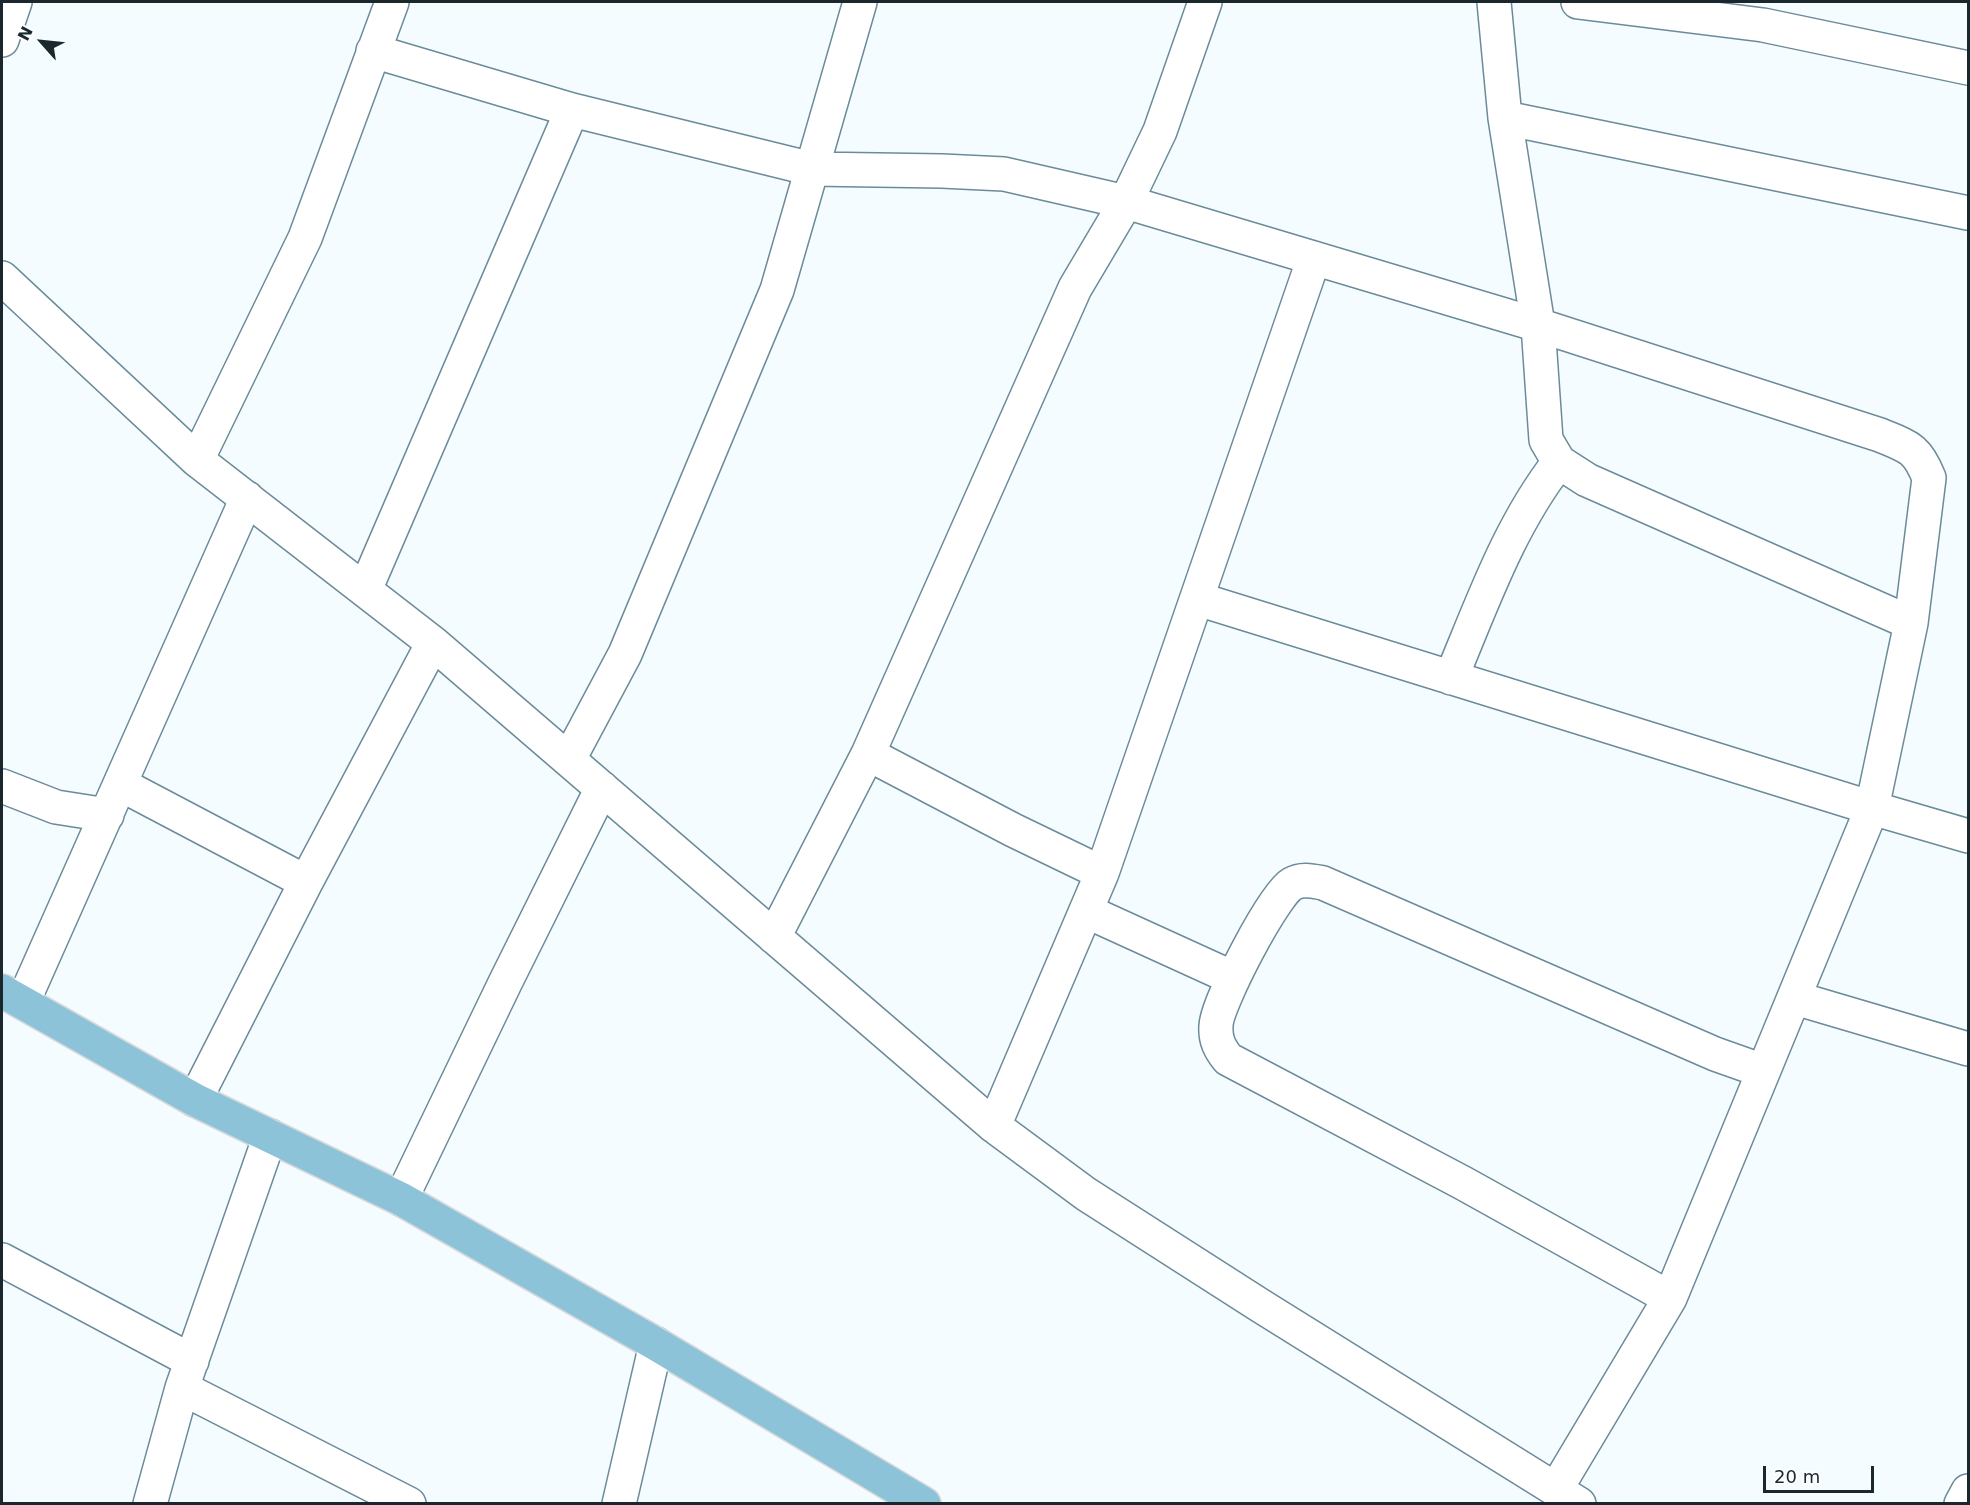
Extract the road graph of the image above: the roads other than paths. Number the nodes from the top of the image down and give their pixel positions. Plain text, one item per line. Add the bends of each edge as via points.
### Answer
1 (15, 2) edge
2 (392, 2) edge
3 (860, 2) edge
4 (1205, 2) edge
5 (1494, 2) edge
6 (1578, 2) edge
7 (2, 40) edge
8 (373, 51) junction
9 (1968, 68) edge
10 (572, 110) junction
11 (1504, 118) junction
12 (812, 169) junction
13 (1126, 202) junction
14 (1968, 213) edge
15 (1314, 258) junction
16 (2, 278) edge
17 (1538, 325) junction
18 (197, 460) junction
19 (1559, 462) junction
20 (247, 498) junction
21 (365, 590) junction
22 (1198, 599) junction
23 (1911, 623) junction
24 (434, 643) junction
25 (1451, 678) junction
26 (868, 754) junction
27 (569, 759) junction
28 (120, 784) junction
29 (2, 786) edge
30 (602, 788) junction
31 (1872, 808) junction
32 (106, 815) junction
33 (1968, 836) edge
34 (1102, 873) junction
35 (306, 882) junction
36 (1086, 911) junction
37 (774, 937) junction
38 (1233, 978) junction
39 (12, 996) edge
40 (1795, 998) junction
41 (1968, 1048) edge
42 (1763, 1071) junction
43 (195, 1100) junction
44 (994, 1126) junction
45 (270, 1136) junction
46 (401, 1199) junction
47 (2, 1260) edge
48 (1670, 1298) junction
49 (656, 1344) junction
50 (187, 1374) junction
51 (1968, 1491) edge
52 (1567, 1496) edge
53 (150, 1503) edge
54 (409, 1503) edge
55 (619, 1503) edge
56 (924, 1503) edge
57 (1961, 1503) edge

1 - 7 street
2 - 8 street
3 - 12 street
4 - 13 street via 1160,131
5 - 11 street
6 - 9 street via 1763,25
8 - 10 street
8 - 18 street via 305,238
10 - 12 street
10 - 21 street
11 - 14 street
11 - 17 street
12 - 13 street via 1004,174
12 - 27 street via 777,290 625,654
13 - 15 street
13 - 26 street via 1074,288
15 - 17 street
15 - 22 street
16 - 18 street
17 - 19 street via 1546,440
17 - 23 street via 1880,435 1921,457 1929,478
18 - 20 street
19 - 23 street via 1587,480
19 - 25 street via 1538,489 1506,548
20 - 21 street
20 - 28 street
21 - 24 street
22 - 25 street
22 - 34 street
23 - 31 street
24 - 27 street
24 - 35 street
25 - 31 street
26 - 34 street
26 - 37 street
27 - 30 street
28 - 32 street
28 - 35 street
29 - 32 street via 56,807
30 - 37 street
30 - 46 street
31 - 33 street
31 - 40 street
32 - 39 street
34 - 36 street
35 - 43 street
36 - 38 street
36 - 44 street
37 - 44 street
38 - 42 street via 1275,901 1292,884 1307,880 1323,883
38 - 48 street via 1215,1024 1219,1047 1228,1059
39 - 43 main road
40 - 41 street
40 - 42 street
42 - 48 street
43 - 45 main road
44 - 52 street via 1086,1194
45 - 46 main road
45 - 50 street
46 - 49 main road
47 - 50 street
48 - 52 street
49 - 55 street
49 - 56 main road
50 - 53 street
50 - 54 street
51 - 57 street

